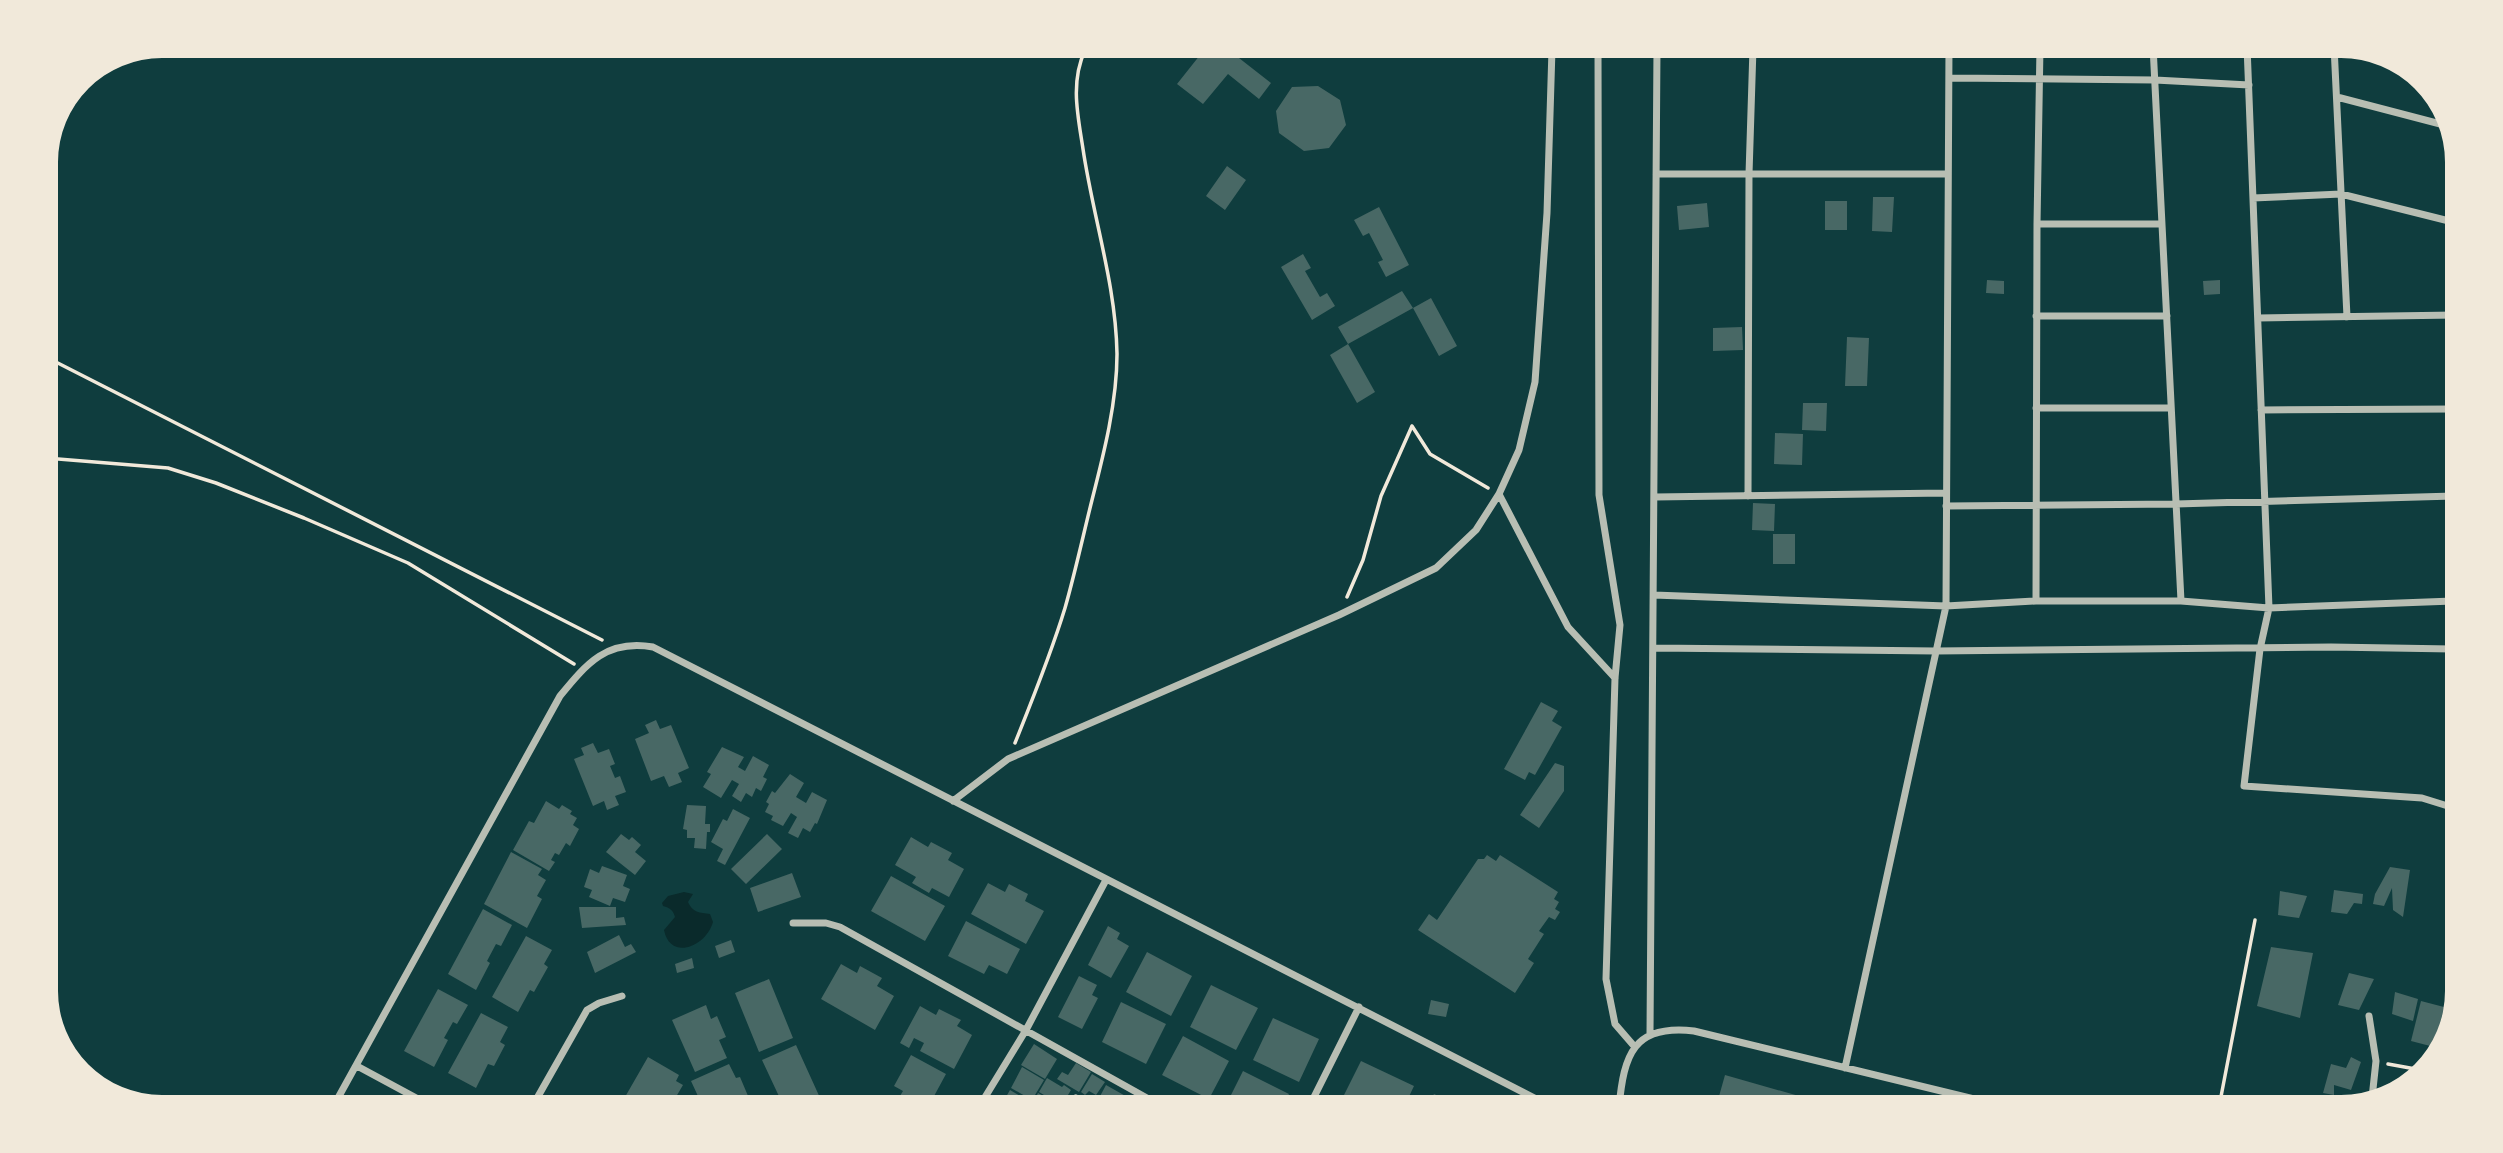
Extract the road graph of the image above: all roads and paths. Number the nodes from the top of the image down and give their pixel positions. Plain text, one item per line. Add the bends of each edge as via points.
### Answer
1 (1083, 58) edge
2 (1552, 58) edge
3 (1598, 58) edge
4 (1657, 58) edge
5 (1753, 58) edge
6 (1949, 58) edge
7 (2040, 58) edge
8 (2154, 58) edge
9 (2248, 58) edge
10 (2335, 58) edge
11 (1949, 78) junction
12 (2039, 79) junction
13 (2155, 80) junction
14 (2249, 85) junction
15 (2337, 97) junction
16 (2438, 123) edge
17 (1656, 174) junction
18 (1749, 174) junction
19 (1948, 174) junction
20 (2342, 194) junction
21 (2253, 198) junction
22 (2445, 220) edge
23 (2037, 223) junction
24 (2162, 224) junction
25 (2445, 315) edge
26 (2036, 316) junction
27 (2167, 316) junction
28 (2347, 317) junction
29 (2258, 318) junction
30 (58, 363) edge
31 (2036, 408) junction
32 (2171, 408) junction
33 (2445, 409) edge
34 (2261, 410) junction
35 (58, 459) edge
36 (1499, 494) junction
37 (1946, 494) junction
38 (1748, 496) junction
39 (2445, 496) edge
40 (1655, 497) junction
41 (2265, 501) junction
42 (2036, 504) junction
43 (2176, 504) junction
44 (1946, 506) junction
45 (1654, 595) junction
46 (2036, 601) junction
47 (2181, 601) junction
48 (2445, 601) edge
49 (1946, 606) junction
50 (2269, 608) junction
51 (1339, 615) junction
52 (616, 647) junction
53 (1653, 648) junction
54 (2260, 649) junction
55 (2445, 649) edge
56 (1936, 651) junction
57 (582, 669) junction
58 (1615, 678) junction
59 (1008, 759) junction
60 (953, 801) junction
61 (2445, 805) edge
62 (1106, 880) junction
63 (2255, 920) dead end
64 (793, 923) dead end
65 (622, 996) dead end
66 (1359, 1007) junction
67 (2369, 1016) dead end
68 (1026, 1030) junction
69 (1650, 1034) junction
70 (1634, 1046) junction
71 (2376, 1061) junction
72 (357, 1066) junction
73 (1845, 1068) junction
74 (2412, 1068) edge
75 (2373, 1090) edge
76 (340, 1095) edge
77 (409, 1095) edge
78 (539, 1095) edge
79 (987, 1095) edge
80 (1140, 1095) edge
81 (1315, 1095) edge
82 (1527, 1095) edge
83 (1620, 1095) edge
84 (1954, 1095) edge
85 (2221, 1095) edge

1 - 59 path via 1075,99 1113,306 1114,393 1065,608
2 - 36 street via 1535,382 1519,450
3 - 58 street via 1599,495 1620,625
4 - 17 street
5 - 18 street
6 - 11 street
7 - 12 street
8 - 13 street
9 - 14 street
10 - 15 street
11 - 12 street
11 - 19 street
12 - 13 street
12 - 23 street
13 - 14 street
13 - 24 street
14 - 21 street
15 - 16 street
15 - 20 street
17 - 18 street
17 - 40 street
18 - 19 street
18 - 38 street
19 - 37 street
20 - 21 street
20 - 22 street
20 - 28 street
21 - 29 street
23 - 24 street
23 - 26 street
24 - 27 street
25 - 28 street
26 - 27 street
26 - 31 street
27 - 32 street
28 - 29 street
29 - 34 street
30 - 52 path
31 - 32 street
31 - 42 street
32 - 43 street
33 - 34 street
34 - 41 street
35 - 57 path via 168,468 216,483 408,563
36 - 51 street via 1476,530 1436,569
36 - 51 path via 1430,454 1412,426 1381,496 1363,560
36 - 58 street via 1568,627
37 - 38 street
37 - 44 street
38 - 40 street
39 - 41 street
40 - 45 street
41 - 43 street
41 - 50 street
42 - 43 street
42 - 44 street
42 - 46 street
43 - 47 street
44 - 49 street
45 - 49 street
45 - 53 street
46 - 47 street
46 - 49 street
47 - 50 street
48 - 50 street
49 - 56 street
50 - 54 street
51 - 59 street
52 - 57 street
52 - 60 street via 653,647
53 - 56 street
53 - 69 street
54 - 55 street
54 - 56 street
54 - 61 street via 2244,786 2422,798
56 - 73 street
57 - 72 street via 560,696
58 - 70 street via 1606,979 1615,1024
59 - 60 street
60 - 62 street
62 - 66 street
62 - 68 street
63 - 85 path
64 - 68 street via 840,927
65 - 78 street via 587,1010
66 - 81 street
66 - 82 street
67 - 71 street
68 - 79 street
68 - 80 street
69 - 70 street
69 - 73 street via 1693,1031
70 - 83 street
71 - 74 path
71 - 75 street
72 - 76 street
72 - 77 street
73 - 84 street

